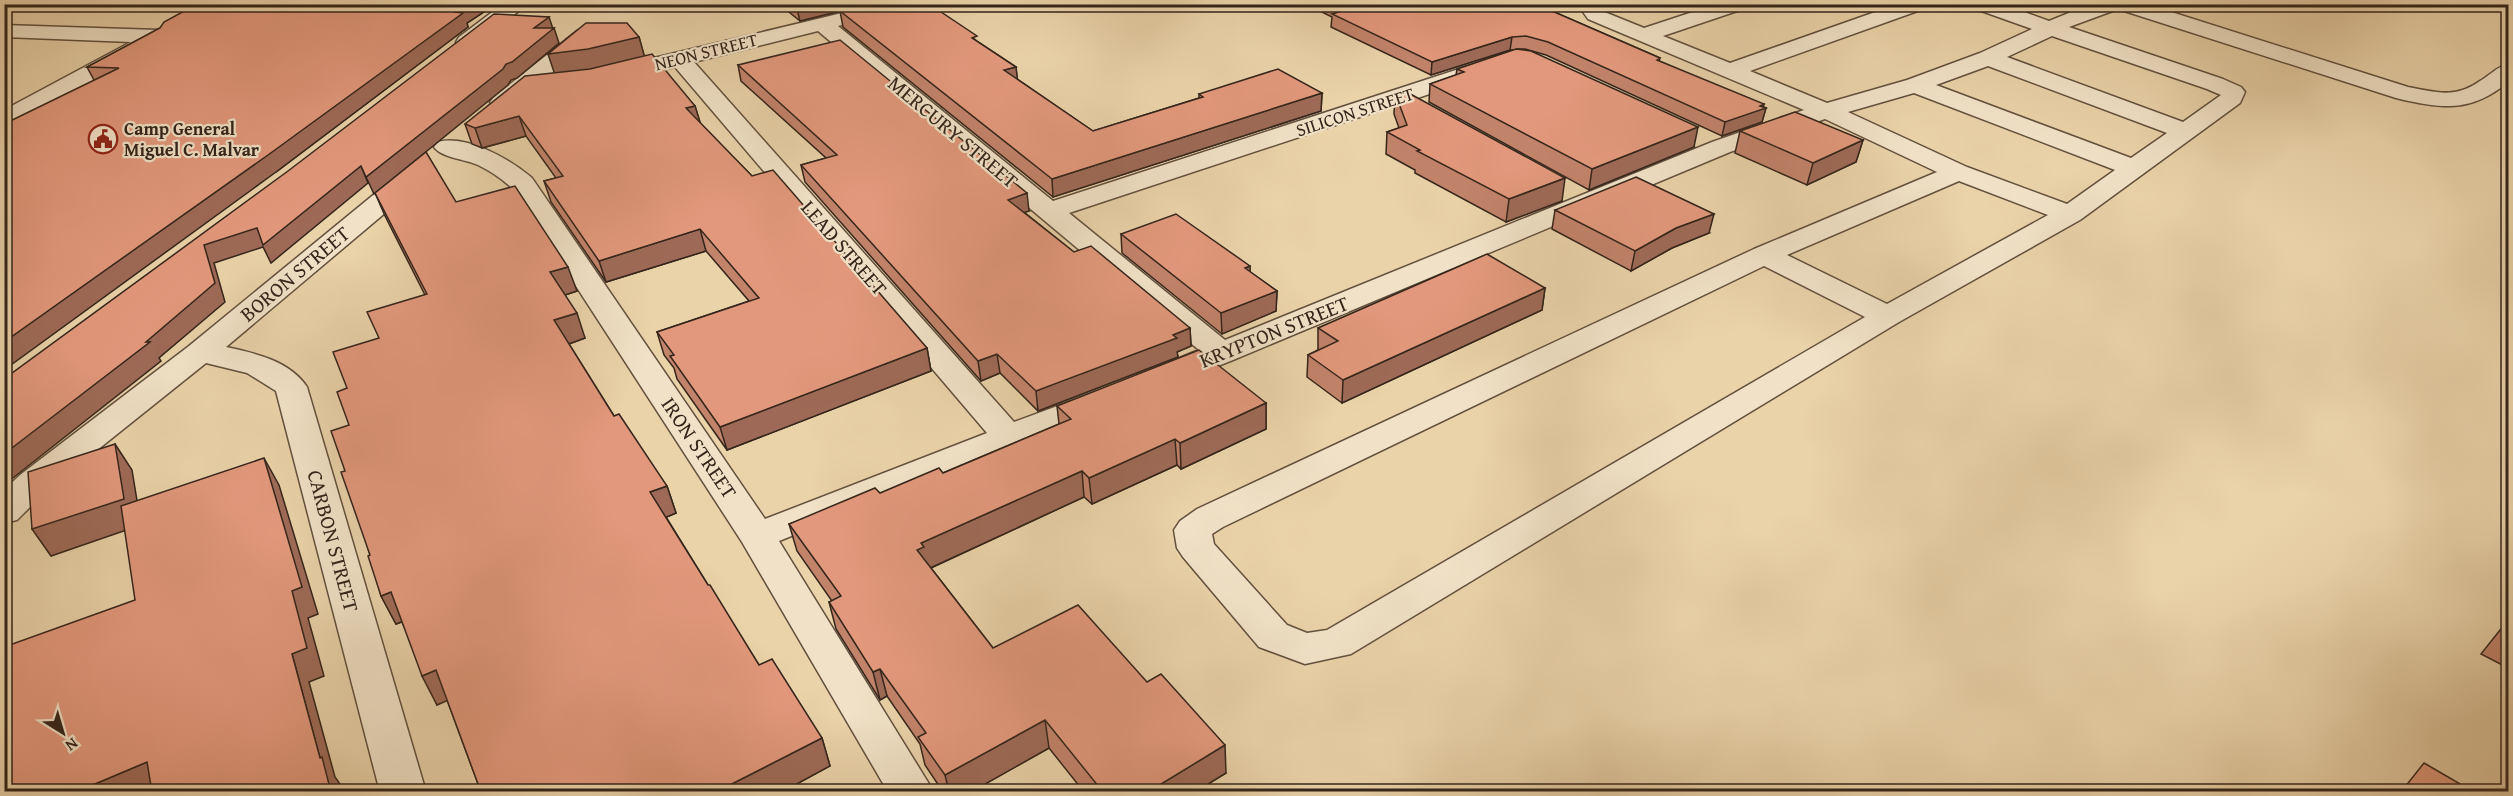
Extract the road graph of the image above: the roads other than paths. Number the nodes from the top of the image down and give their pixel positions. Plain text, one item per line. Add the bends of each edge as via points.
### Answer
1 (518, 4) edge
2 (1598, 4) edge
3 (1739, 4) edge
4 (1919, 4) edge
5 (1980, 4) edge
6 (2113, 4) edge
7 (2123, 4) edge
8 (854, 16) edge
9 (822, 24) junction
10 (2052, 28) junction
11 (4, 31) edge
12 (585, 36) edge
13 (1643, 36) junction
14 (1988, 58) junction
15 (680, 59) junction
16 (444, 60) edge
17 (1500, 63) edge
18 (637, 69) edge
19 (1732, 70) junction
20 (2508, 71) edge
21 (563, 84) edge
22 (1915, 85) junction
23 (522, 86) junction
24 (1399, 98) junction
25 (1826, 111) junction
26 (1431, 115) edge
27 (4, 120) edge
28 (467, 131) junction
29 (2185, 131) junction
30 (1688, 132) edge
31 (1721, 147) junction
32 (2133, 168) junction
33 (1958, 172) junction
34 (1556, 185) edge
35 (1588, 202) junction
36 (1048, 211) junction
37 (2070, 214) junction
38 (1764, 255) junction
39 (1888, 316) junction
40 (200, 353) junction
41 (1222, 354) junction
42 (1008, 436) junction
43 (4, 511) edge
44 (757, 536) junction
45 (402, 792) edge
46 (912, 792) edge

1 - 16 street
2 - 13 street via 1591,9 1595,15
3 - 13 street
4 - 19 street
5 - 10 street
6 - 10 street, KRYPTON STREET
7 - 20 street via 2404,93 2437,99 2468,100
8 - 9 street, NEON STREET
9 - 15 street, NEON STREET
9 - 36 street, MERCURY STREET
10 - 14 street, KRYPTON STREET
10 - 29 street via 2233,92 2232,98
11 - 27 street via 158,36
12 - 23 street, BORON STREET
13 - 19 street
14 - 22 street, KRYPTON STREET
14 - 29 street
15 - 18 street, NEON STREET
15 - 42 street, LEAD STREET
17 - 24 street, SILICON STREET
19 - 25 street
21 - 23 street
22 - 25 street, KRYPTON STREET
22 - 32 street
23 - 28 street, BORON STREET
24 - 26 street
24 - 36 street, SILICON STREET
25 - 31 street, KRYPTON STREET
25 - 33 street
28 - 40 street, BORON STREET
28 - 44 street, IRON STREET via 482,155 523,184
29 - 32 street
30 - 31 street
31 - 35 street, KRYPTON STREET
32 - 37 street
33 - 37 street
33 - 38 street
34 - 35 street
35 - 41 street, KRYPTON STREET
36 - 41 street, MERCURY STREET
37 - 39 street
38 - 39 street
38 - 39 street via 1210,518 1193,530 1196,548 1273,636 1305,649 1337,643
40 - 43 street, BORON STREET via 33,483
40 - 45 street, CARBON STREET via 248,360 271,370 291,387
41 - 42 street, KRYPTON STREET
42 - 44 street, KRYPTON STREET
44 - 46 street, IRON STREET

